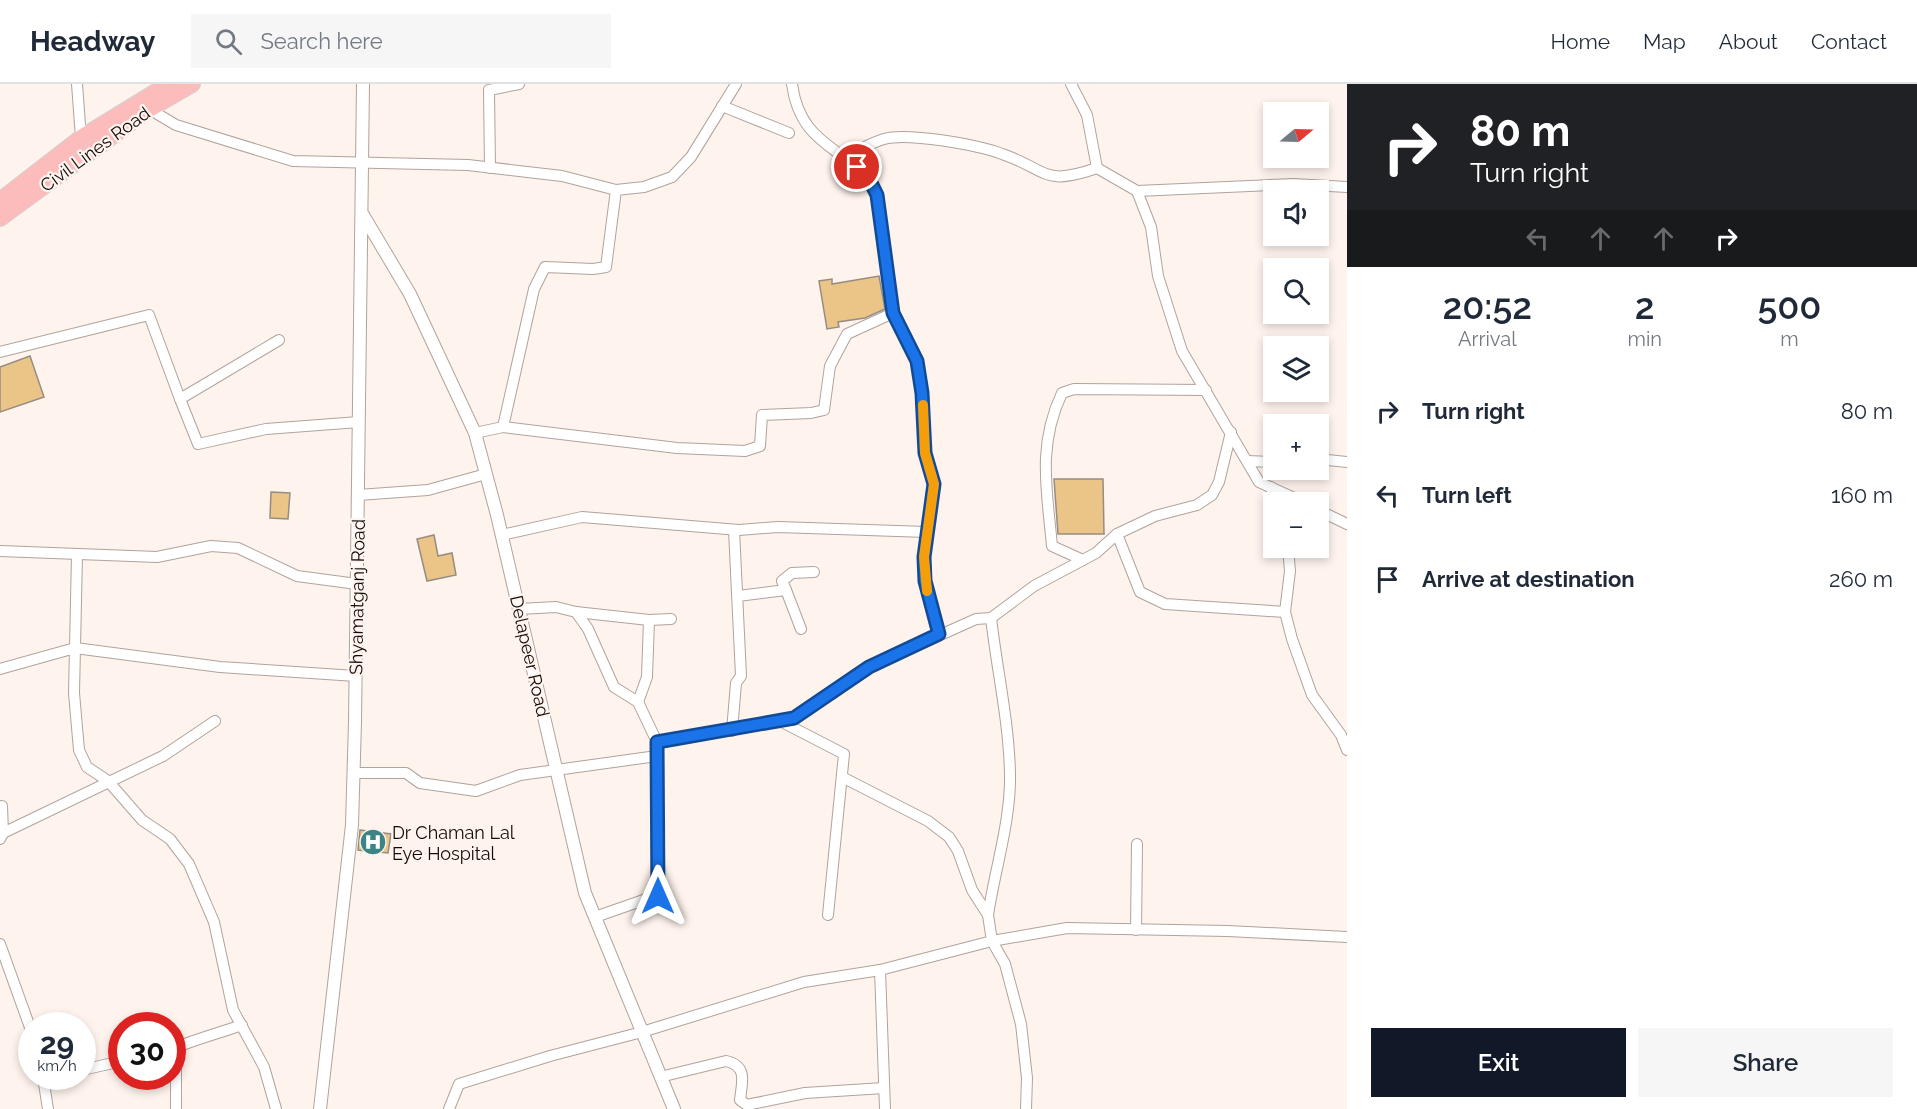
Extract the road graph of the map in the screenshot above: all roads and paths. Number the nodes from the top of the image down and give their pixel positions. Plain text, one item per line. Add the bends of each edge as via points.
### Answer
1 (77, 84) edge
2 (169, 84) edge
3 (192, 84) edge
4 (363, 84) edge
5 (519, 84) edge
6 (736, 84) edge
7 (792, 84) edge
8 (1071, 84) edge
9 (722, 106) junction
10 (149, 109) junction
11 (789, 133) dead end
12 (81, 138) junction
13 (842, 158) junction
14 (363, 165) junction
15 (490, 168) junction
16 (1097, 168) junction
17 (1347, 187) edge
18 (616, 190) junction
19 (1137, 191) junction
20 (0, 201) edge
21 (362, 214) junction
22 (0, 218) edge
23 (893, 313) junction
24 (279, 340) dead end
25 (0, 352) edge
26 (1206, 390) junction
27 (180, 399) junction
28 (359, 422) junction
29 (503, 427) junction
30 (1231, 432) junction
31 (475, 433) junction
32 (1329, 460) edge
33 (1248, 461) junction
34 (1263, 462) edge
35 (1347, 462) edge
36 (486, 474) junction
37 (1271, 487) junction
38 (1273, 492) edge
39 (1282, 492) edge
40 (358, 495) junction
41 (1329, 515) edge
42 (1347, 524) edge
43 (735, 530) junction
44 (927, 532) junction
45 (1117, 534) junction
46 (502, 535) junction
47 (0, 551) edge
48 (77, 555) junction
49 (1289, 558) edge
50 (1083, 560) junction
51 (814, 572) dead end
52 (357, 584) junction
53 (786, 590) junction
54 (738, 596) junction
55 (519, 609) junction
56 (576, 612) junction
57 (1284, 612) junction
58 (991, 618) junction
59 (671, 619) dead end
60 (649, 620) junction
61 (801, 629) dead end
62 (939, 634) junction
63 (75, 648) junction
64 (0, 669) edge
65 (356, 676) junction
66 (638, 702) junction
67 (215, 721) dead end
68 (782, 722) junction
69 (732, 731) junction
70 (657, 742) junction
71 (1347, 750) edge
72 (657, 756) junction
73 (556, 770) junction
74 (354, 773) junction
75 (842, 777) junction
76 (108, 782) junction
77 (2, 806) dead end
78 (2, 836) edge
79 (1137, 844) dead end
80 (828, 915) dead end
81 (988, 915) junction
82 (595, 917) junction
83 (1136, 930) junction
84 (1347, 937) edge
85 (992, 941) junction
86 (0, 944) edge
87 (880, 970) junction
88 (24, 1012) edge
89 (242, 1026) junction
90 (642, 1032) junction
91 (186, 1043) edge
92 (660, 1077) junction
93 (884, 1088) junction
94 (47, 1090) edge
95 (175, 1090) edge
96 (671, 1104) edge
97 (48, 1109) edge
98 (176, 1109) edge
99 (276, 1109) edge
100 (320, 1109) edge
101 (449, 1109) edge
102 (660, 1109) edge
103 (885, 1109) edge
104 (1026, 1109) edge

1 - 12 street
2 - 12 highway, Civil Lines Road
3 - 10 highway, Civil Lines Road
4 - 14 street, Shyamatganj Road
5 - 15 street via 489,90
6 - 9 street
7 - 13 street via 801,120
8 - 16 street via 1087,115
9 - 11 street
9 - 18 street via 691,157 672,177 644,187
10 - 14 street via 176,125 293,161
10 - 22 highway, Civil Lines Road
12 - 20 highway, Civil Lines Road
13 - 16 street via 901,135 1003,154 1044,175 1069,178
13 - 23 street via 869,179 877,195
14 - 15 street
14 - 21 street, Shyamatganj Road
15 - 18 street via 562,176
16 - 19 street
17 - 19 street via 1293,183
18 - 29 street via 606,267 545,267 534,289
19 - 26 street via 1151,227 1158,276 1182,351
21 - 28 street, Shyamatganj Road
21 - 31 street, Delapeer Road via 410,294
23 - 29 street via 847,334 830,366 824,410 762,415 760,446 745,451 676,448
23 - 44 street via 917,361 922,393 925,453 934,484
24 - 27 street
25 - 27 street via 149,315
26 - 30 street
26 - 50 street via 1074,389 1062,393 1053,413 1044,462 1052,546
27 - 28 street via 198,444 266,429
28 - 40 street, Shyamatganj Road
29 - 31 street
30 - 33 street
30 - 45 street via 1212,495 1197,505 1155,516
31 - 36 street, Delapeer Road
32 - 35 street
33 - 34 street
33 - 37 street via 1259,482
36 - 40 street via 428,490
36 - 46 street, Delapeer Road
37 - 38 street
37 - 39 street
40 - 52 street, Shyamatganj Road
41 - 42 street
43 - 44 street via 778,527
43 - 46 street via 582,517
43 - 54 street
44 - 62 street via 925,581
45 - 50 street
45 - 57 street via 1140,592 1165,604
46 - 55 street, Delapeer Road
47 - 48 street
48 - 52 street via 157,557 211,546 238,548 297,576
48 - 63 street
49 - 57 street
50 - 58 street via 1034,586
51 - 53 street via 792,573 782,580
52 - 65 street, Shyamatganj Road
53 - 54 street
53 - 61 street
54 - 69 street via 741,676 736,683
55 - 56 street via 556,607
55 - 73 street, Delapeer Road
56 - 60 street
56 - 66 street via 588,629 614,687
57 - 71 street via 1312,695
58 - 62 street via 976,619
58 - 81 street via 1010,775 1006,821
59 - 60 street
60 - 66 street via 647,677
62 - 68 street via 869,667 794,718
63 - 64 street
63 - 65 street via 220,668
63 - 76 street via 79,750 87,768
65 - 74 street, Shyamatganj Road
66 - 70 street
67 - 76 street via 163,756
68 - 69 street
68 - 75 street via 844,754
69 - 70 street
70 - 72 street
72 - 73 street
72 - 82 street via 658,896
73 - 74 street via 520,775 476,791 420,783 406,772
73 - 82 street, Delapeer Road via 585,893
74 - 100 street, Shyamatganj Road via 352,825
75 - 80 street
75 - 81 street via 928,821 949,837 972,890
76 - 78 street
76 - 89 street via 142,820 170,839 189,864 214,922 233,1010
77 - 78 street
79 - 83 street
81 - 85 street
82 - 90 street, Delapeer Road
83 - 84 street
83 - 85 street via 1067,928
85 - 87 street
85 - 104 street via 1005,964 1021,1024
86 - 88 street
87 - 90 street via 804,982
87 - 93 street
89 - 91 street
89 - 99 street via 264,1067
90 - 92 street, Delapeer Road
90 - 101 street via 459,1084
92 - 93 street via 726,1061 736,1063 743,1077 740,1100 747,1105 805,1093
92 - 96 street, Delapeer Road
93 - 103 street
94 - 97 street
95 - 98 street
96 - 102 street

